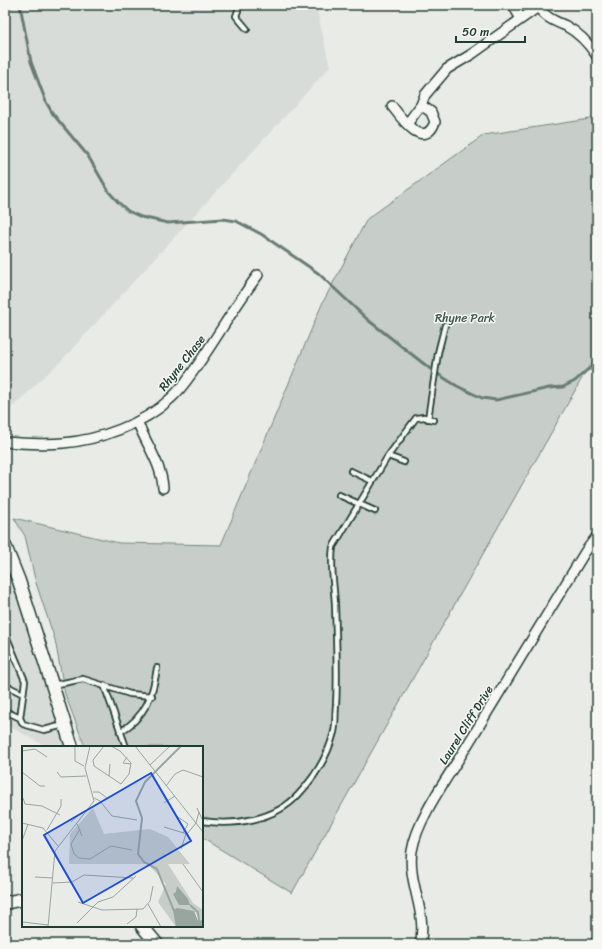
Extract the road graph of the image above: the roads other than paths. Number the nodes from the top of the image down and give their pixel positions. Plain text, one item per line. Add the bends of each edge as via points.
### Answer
1 (240, 5) edge
2 (513, 5) edge
3 (538, 6) edge
4 (521, 19) junction
5 (247, 29) dead end
6 (597, 56) edge
7 (421, 105) junction
8 (392, 106) dead end
9 (407, 124) junction
10 (258, 275) dead end
11 (445, 325) dead end
12 (138, 423) junction
13 (5, 442) edge
14 (388, 456) junction
15 (404, 462) dead end
16 (351, 471) dead end
17 (372, 481) junction
18 (163, 488) dead end
19 (339, 495) dead end
20 (358, 504) junction
21 (375, 511) dead end
22 (597, 536) edge
23 (5, 546) edge
24 (5, 633) edge
25 (157, 668) dead end
26 (51, 685) junction
27 (104, 685) junction
28 (5, 686) edge
29 (23, 694) junction
30 (152, 696) junction
31 (5, 711) edge
32 (20, 718) junction
33 (64, 725) junction
34 (120, 732) junction
35 (72, 746) edge
36 (126, 746) edge
37 (203, 821) edge
38 (22, 899) edge
39 (5, 902) edge
40 (143, 927) edge
41 (597, 941) edge
42 (157, 944) edge
43 (420, 944) edge
44 (595, 944) edge

1 - 5 lane via 236,16
2 - 4 street
3 - 4 street
3 - 6 street via 544,16 577,33 591,46
4 - 7 street via 447,69 425,94
7 - 9 street
7 - 9 street via 435,118 434,125 422,134
8 - 9 street
10 - 12 street, Rhyne Chase via 187,380 171,399
11 - 14 lane via 438,353 431,420 416,418
12 - 13 street, Rhyne Chase via 75,442
12 - 18 street via 159,468
14 - 15 lane
14 - 17 lane
16 - 17 lane
17 - 20 lane
19 - 20 lane
20 - 21 lane
20 - 37 lane via 333,547 331,561 337,687 334,731 325,756 312,780 291,803 266,816 240,822
22 - 43 street, Laurel Cliff Drive via 431,804 417,832 412,851 412,872 418,904
23 - 26 street
24 - 29 lane via 25,681
25 - 30 lane
26 - 27 lane via 82,679
26 - 33 street
27 - 30 lane via 130,694
27 - 34 lane
28 - 29 lane
29 - 32 lane
30 - 34 lane via 138,717 128,728
31 - 32 lane
32 - 33 lane via 23,724 44,730
33 - 35 street
34 - 36 lane
38 - 39 street
40 - 42 street
41 - 44 street

